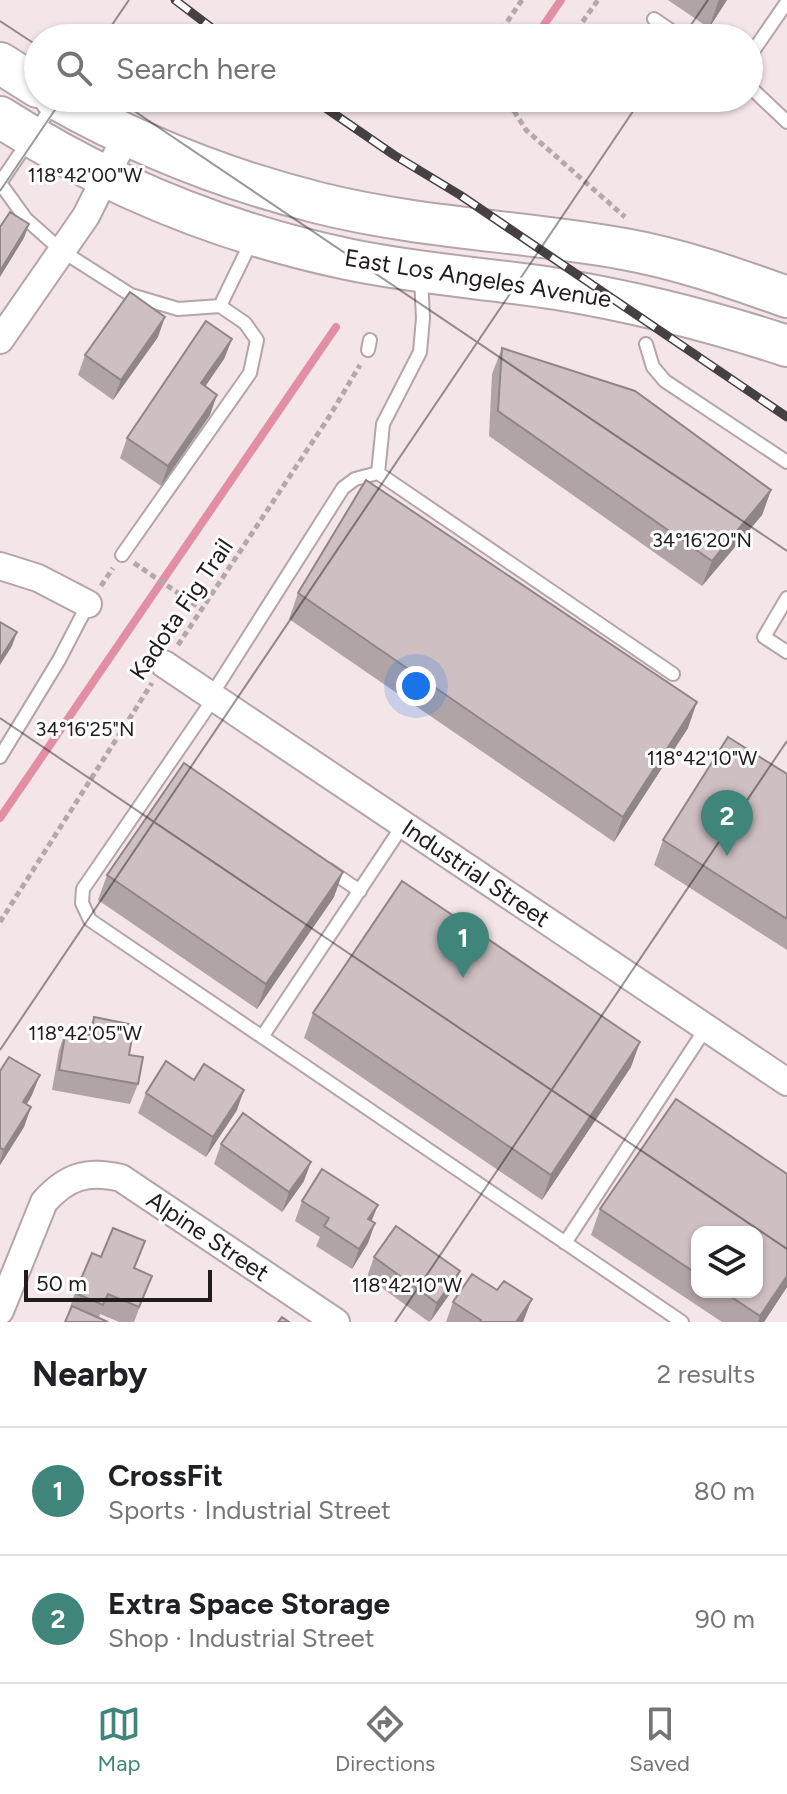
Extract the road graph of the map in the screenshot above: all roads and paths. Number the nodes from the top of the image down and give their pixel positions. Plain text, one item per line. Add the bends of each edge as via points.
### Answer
1 (522, 0) edge
2 (598, 0) edge
3 (787, 2) edge
4 (654, 19) dead end
5 (506, 24) edge
6 (581, 24) edge
7 (661, 24) edge
8 (763, 37) edge
9 (0, 63) edge
10 (24, 78) edge
11 (763, 99) edge
12 (37, 112) edge
13 (84, 112) edge
14 (515, 112) edge
15 (787, 122) edge
16 (16, 128) edge
17 (127, 134) junction
18 (107, 179) junction
19 (0, 183) edge
20 (254, 235) junction
21 (625, 249) junction
22 (62, 251) junction
23 (421, 273) junction
24 (787, 297) edge
25 (220, 306) junction
26 (0, 340) edge
27 (646, 344) dead end
28 (369, 345) dead end
29 (787, 346) edge
30 (787, 462) edge
31 (378, 473) junction
32 (122, 555) junction
33 (0, 566) edge
34 (787, 598) edge
35 (88, 604) junction
36 (203, 610) junction
37 (787, 652) edge
38 (164, 664) junction
39 (673, 674) dead end
40 (212, 697) junction
41 (0, 757) edge
42 (169, 764) junction
43 (181, 772) edge
44 (403, 825) junction
45 (321, 865) edge
46 (360, 891) junction
47 (0, 922) edge
48 (706, 1028) junction
49 (262, 1037) junction
50 (787, 1082) edge
51 (660, 1098) junction
52 (673, 1106) edge
53 (565, 1243) junction
54 (0, 1311) edge
55 (336, 1322) edge
56 (682, 1322) edge

1 - 5 path
2 - 6 path
3 - 8 lane
4 - 7 lane
9 - 10 main road
11 - 15 lane
12 - 16 lane
13 - 17 main road, East Los Angeles Avenue
14 - 21 path via 526,130 625,215
16 - 18 main road, East Los Angeles Avenue
16 - 19 lane
17 - 18 street
17 - 21 main road, East Los Angeles Avenue via 255,186 321,203
18 - 20 main road, East Los Angeles Avenue
18 - 22 street
19 - 22 lane via 26,219
20 - 23 main road, East Los Angeles Avenue
20 - 25 lane
21 - 24 main road, East Los Angeles Avenue
22 - 25 lane via 131,295 178,309
22 - 26 street
23 - 29 main road, East Los Angeles Avenue via 639,304
23 - 31 lane via 420,352 383,424
25 - 32 lane via 245,323 257,340 250,373
27 - 30 lane via 653,367 665,381
28 - 36 path, Kadota Fig Trail via 329,417
31 - 39 lane
31 - 40 lane via 343,488
32 - 35 path
32 - 36 path
33 - 35 street via 38,578
34 - 37 lane via 764,637
35 - 41 lane
36 - 38 path, Kadota Fig Trail
38 - 40 street, Industrial Street
38 - 47 path, Kadota Fig Trail
40 - 42 lane
40 - 44 street, Industrial Street
42 - 43 lane
42 - 49 lane via 83,889 82,903 90,920
44 - 46 lane
44 - 48 street, Industrial Street
45 - 46 lane
46 - 49 lane
48 - 50 street, Industrial Street
48 - 51 lane
49 - 53 lane
51 - 52 lane
51 - 53 lane
53 - 56 lane
54 - 55 street, Alpine Street via 44,1202 72,1179 102,1174 121,1178

